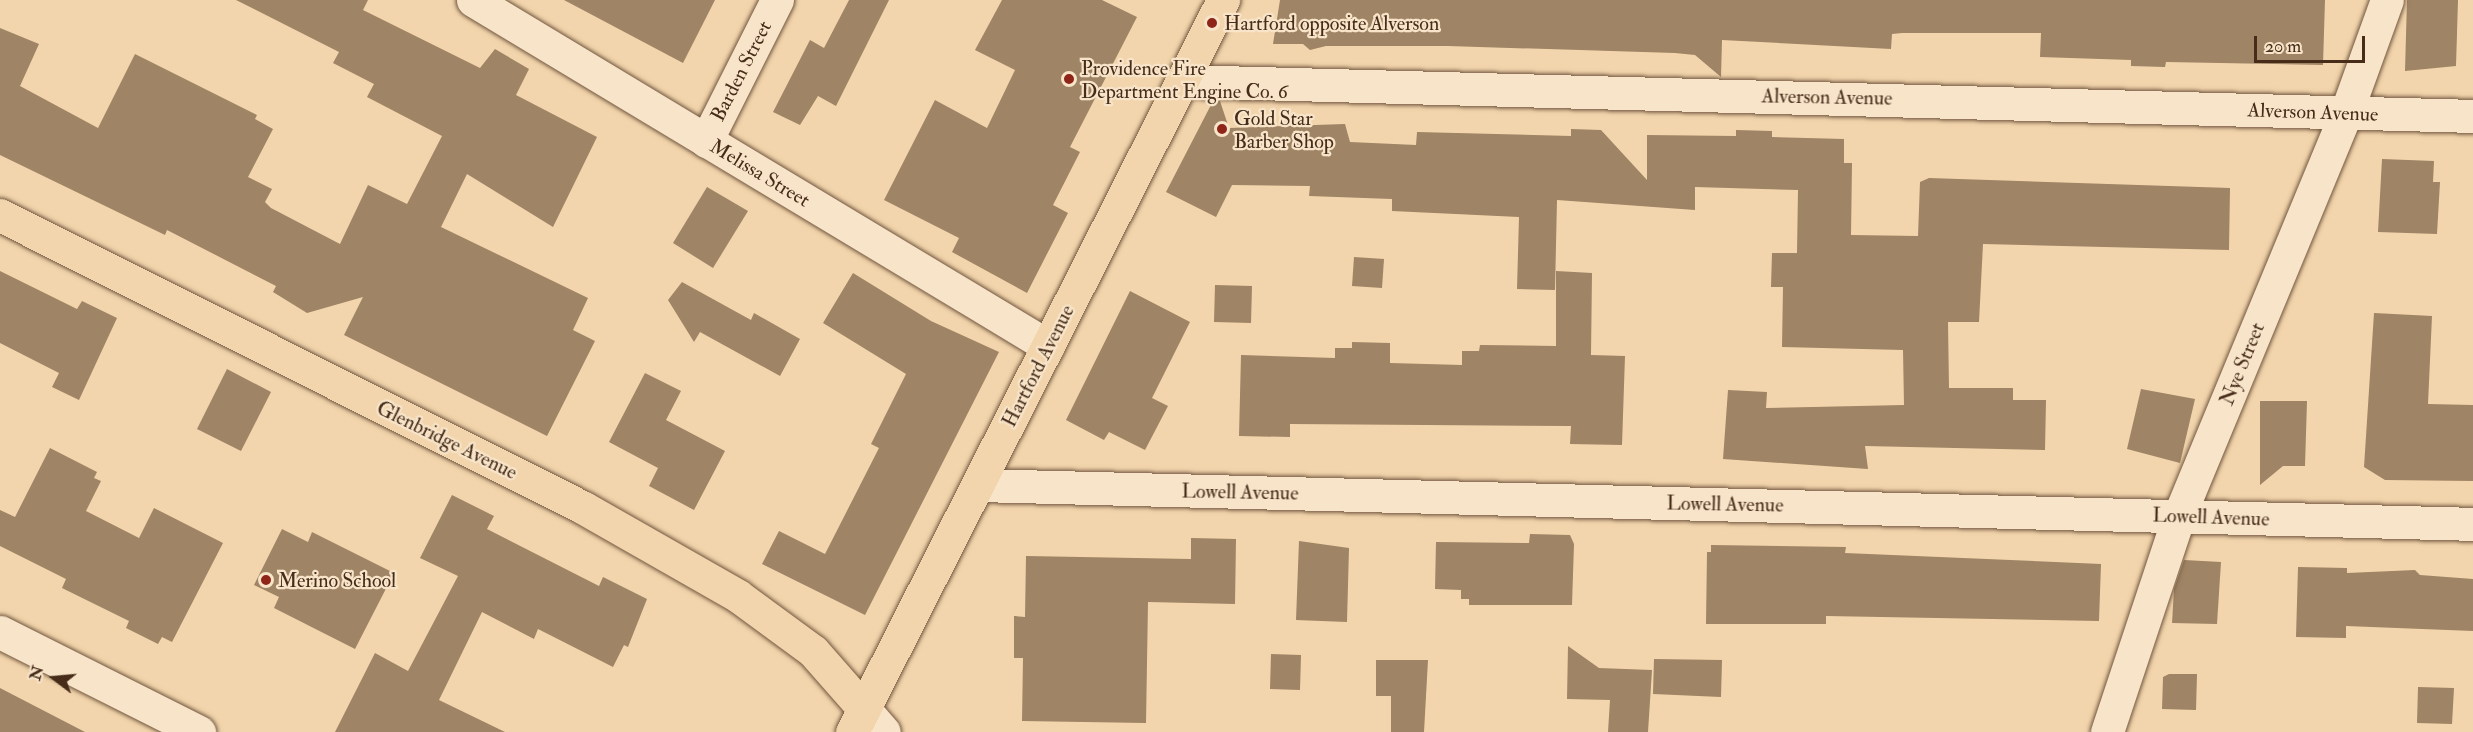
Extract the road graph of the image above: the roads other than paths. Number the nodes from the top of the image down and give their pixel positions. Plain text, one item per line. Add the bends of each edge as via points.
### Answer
1 (472, 0) edge
2 (777, 0) edge
3 (1223, 0) edge
4 (2387, 0) edge
5 (1182, 81) junction
6 (2346, 112) junction
7 (2473, 116) edge
8 (706, 141) junction
9 (0, 215) edge
10 (1048, 346) junction
11 (978, 485) junction
12 (2179, 516) junction
13 (2473, 524) edge
14 (0, 632) edge
15 (867, 724) edge
16 (199, 732) edge
17 (2107, 732) edge

1 - 8 street, Melissa Street
2 - 8 street, Barden Street
3 - 5 main road, Hartford Avenue
4 - 6 street, Nye Street
5 - 6 street, Alverson Avenue
5 - 10 main road, Hartford Avenue
6 - 7 street, Alverson Avenue
6 - 12 street, Nye Street
8 - 10 street, Melissa Street
9 - 15 main road, Glenbridge Avenue via 594,513 738,596 805,645
10 - 11 main road, Hartford Avenue
11 - 12 street, Lowell Avenue
11 - 15 main road, Hartford Avenue
12 - 13 street, Lowell Avenue
12 - 17 street, Nye Street
14 - 16 street

